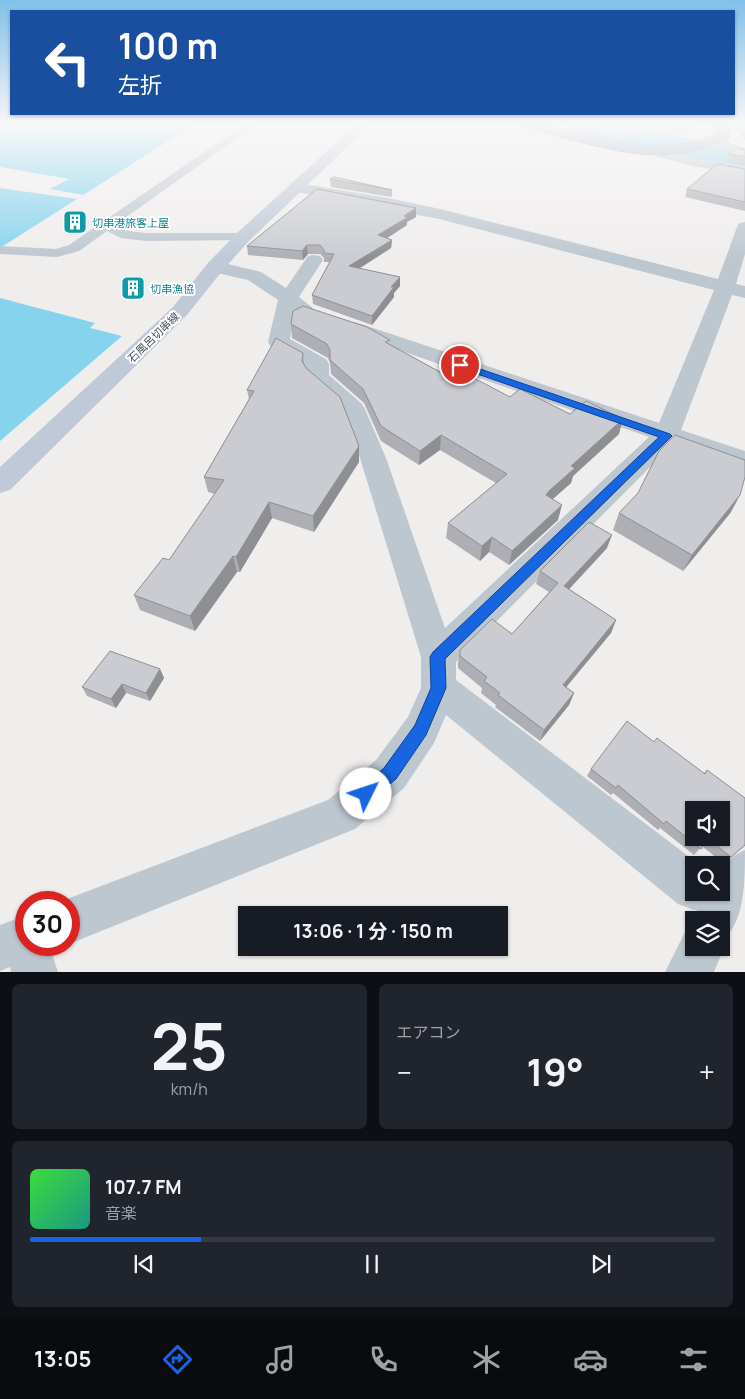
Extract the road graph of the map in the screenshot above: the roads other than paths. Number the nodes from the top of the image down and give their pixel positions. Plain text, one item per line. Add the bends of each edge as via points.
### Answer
1 (188, 169) edge
2 (317, 169) edge
3 (297, 188) junction
4 (107, 226) junction
5 (745, 227) edge
6 (243, 237) junction
7 (0, 250) edge
8 (314, 260) dead end
9 (215, 267) junction
10 (735, 289) edge
11 (288, 299) junction
12 (666, 436) junction
13 (745, 461) edge
14 (0, 483) edge
15 (438, 672) junction
16 (745, 872) edge
17 (706, 911) edge
18 (80, 917) edge
19 (693, 956) edge
20 (688, 972) edge

1 - 4 lane
2 - 3 main road, 石風呂切串線
3 - 6 main road, 石風呂切串線
3 - 10 street via 440,214
4 - 6 lane via 126,235 146,237
4 - 7 lane via 74,248 57,253
5 - 10 street
6 - 9 main road, 石風呂切串線
8 - 11 street
9 - 11 street via 254,276
9 - 14 main road, 石風呂切串線 via 180,311
10 - 12 street
11 - 12 street via 329,319
11 - 15 street via 279,342 318,364 317,377 353,409 373,458
12 - 13 street
12 - 15 street
15 - 17 street
15 - 18 street via 421,730 390,774 342,815
16 - 17 street
19 - 20 street

